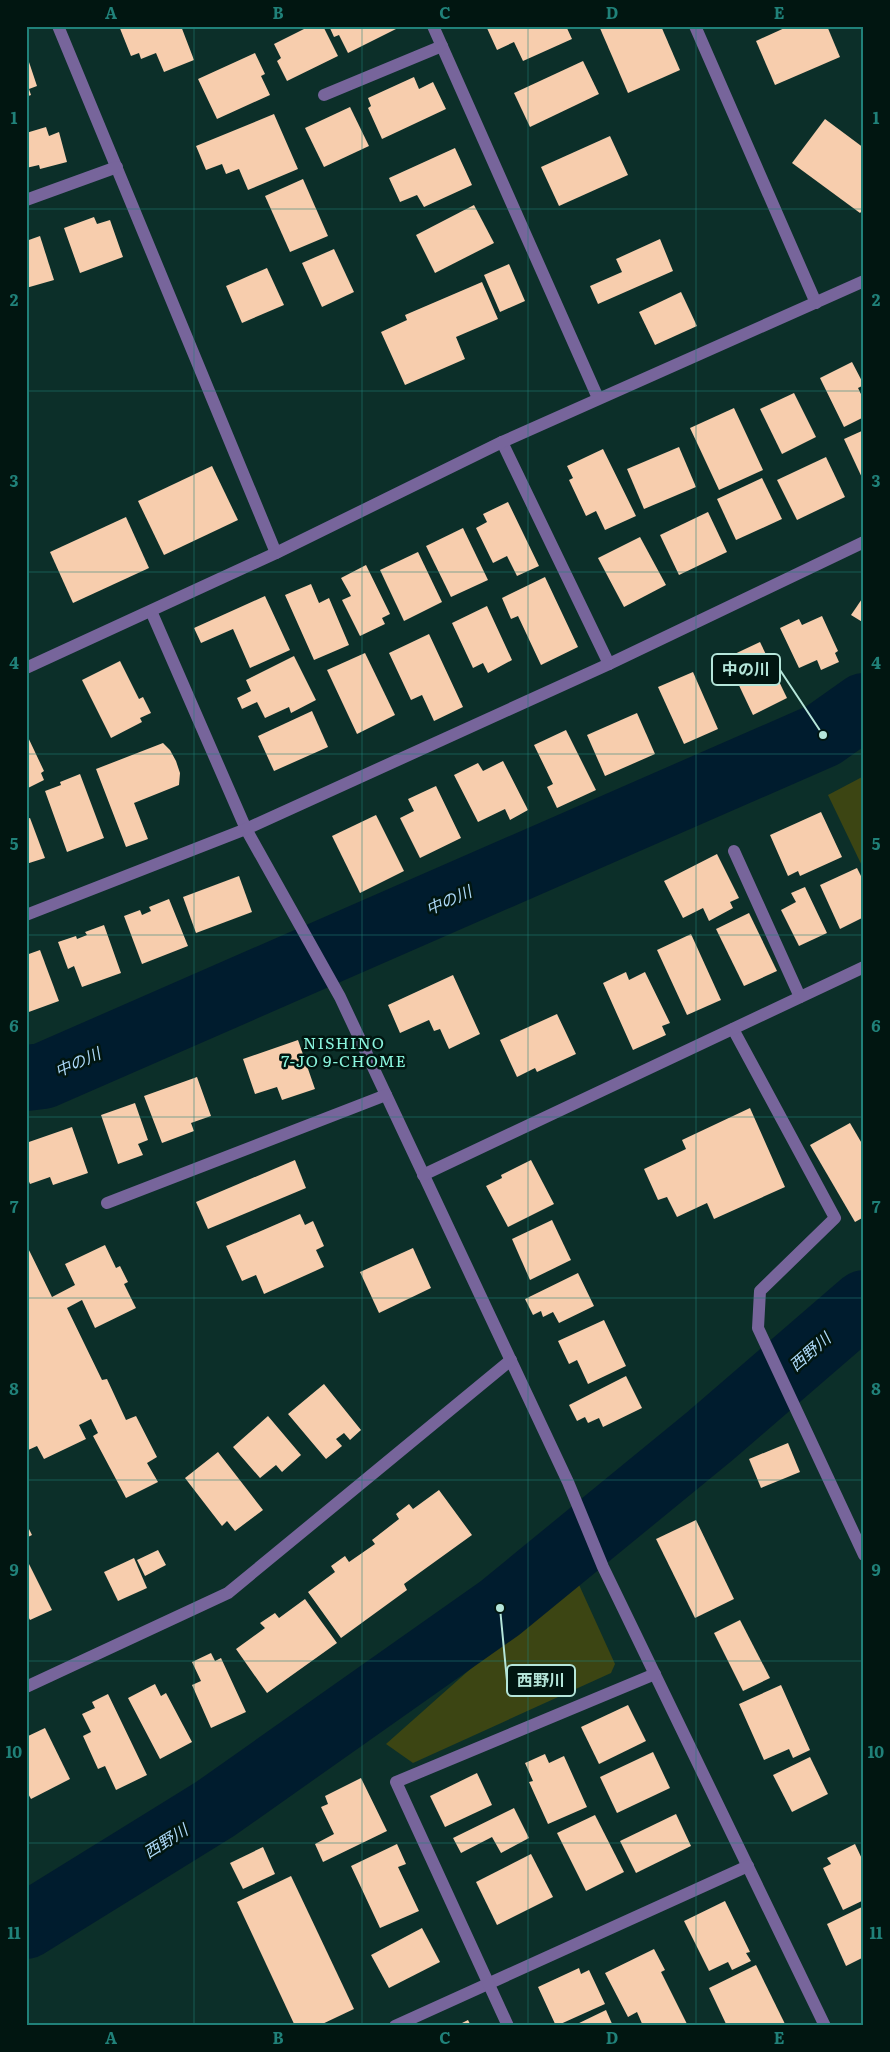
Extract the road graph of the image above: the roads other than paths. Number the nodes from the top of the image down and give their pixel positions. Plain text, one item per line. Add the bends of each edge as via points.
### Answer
1 (58, 26) edge
2 (433, 26) edge
3 (695, 26) edge
4 (442, 46) junction
5 (324, 95) dead end
6 (117, 167) junction
7 (26, 200) edge
8 (864, 281) edge
9 (816, 303) junction
10 (598, 398) junction
11 (502, 442) junction
12 (864, 542) edge
13 (276, 553) junction
14 (151, 611) junction
15 (609, 664) junction
16 (26, 668) edge
17 (246, 829) junction
18 (734, 851) dead end
19 (26, 915) edge
20 (864, 967) edge
21 (800, 997) junction
22 (733, 1029) junction
23 (386, 1094) junction
24 (423, 1175) junction
25 (107, 1203) dead end
26 (511, 1360) junction
27 (864, 1555) edge
28 (655, 1674) junction
29 (26, 1687) edge
30 (748, 1866) junction
31 (488, 1983) junction
32 (396, 2026) edge
33 (508, 2026) edge
34 (825, 2026) edge

1 - 6 street
2 - 4 street
3 - 9 street
4 - 5 street
4 - 10 street
6 - 7 street
6 - 13 street
8 - 9 street
9 - 10 street
10 - 11 street
11 - 13 street
11 - 15 street
12 - 15 street
13 - 14 street
14 - 16 street
14 - 17 street
15 - 17 street
17 - 19 street
17 - 23 street via 340,997
18 - 21 street
20 - 21 street
21 - 22 street
22 - 24 street
22 - 27 street via 835,1218 760,1291 758,1328
23 - 24 street
23 - 25 street
24 - 26 street
26 - 28 street via 568,1482 603,1567
26 - 29 street via 228,1592
28 - 30 street
28 - 31 street via 396,1782
30 - 31 street
30 - 34 street
31 - 32 street
31 - 33 street

